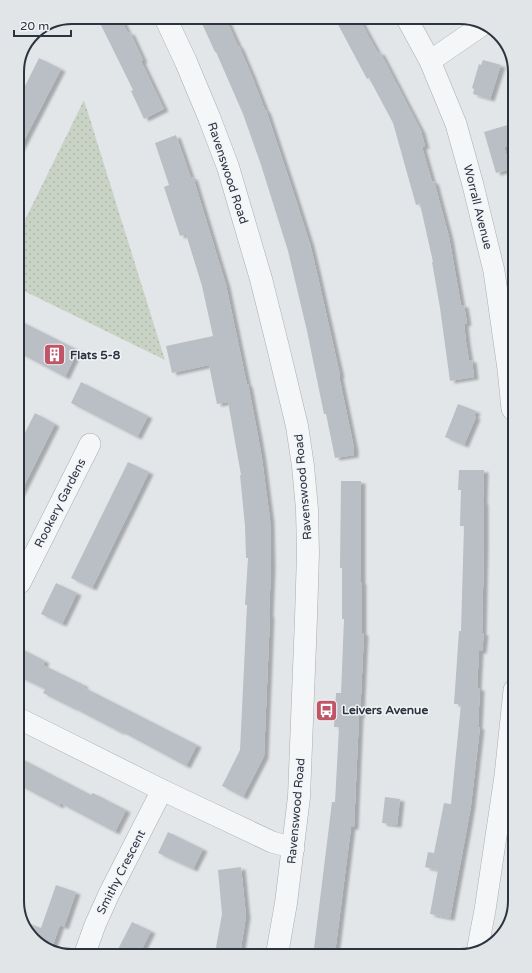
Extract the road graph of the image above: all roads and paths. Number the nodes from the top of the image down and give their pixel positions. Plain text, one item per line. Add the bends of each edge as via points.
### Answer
1 (168, 24) edge
2 (410, 24) edge
3 (478, 28) edge
4 (430, 61) junction
5 (508, 369) edge
6 (90, 444) dead end
7 (24, 575) edge
8 (24, 721) edge
9 (508, 746) edge
10 (162, 790) junction
11 (294, 848) junction
12 (478, 945) edge
13 (86, 949) edge
14 (278, 949) edge

1 - 11 street, Ravenswood Road via 228,167 261,279 297,426 307,509 308,561 299,797
2 - 4 street, Worrall Avenue
3 - 4 street
4 - 5 street, Worrall Avenue via 456,124 473,185 494,271
6 - 7 street, Rookery Gardens
8 - 10 street
9 - 12 street
10 - 11 street via 272,842
10 - 13 street, Smithy Crescent via 109,894
11 - 14 street, Ravenswood Road

